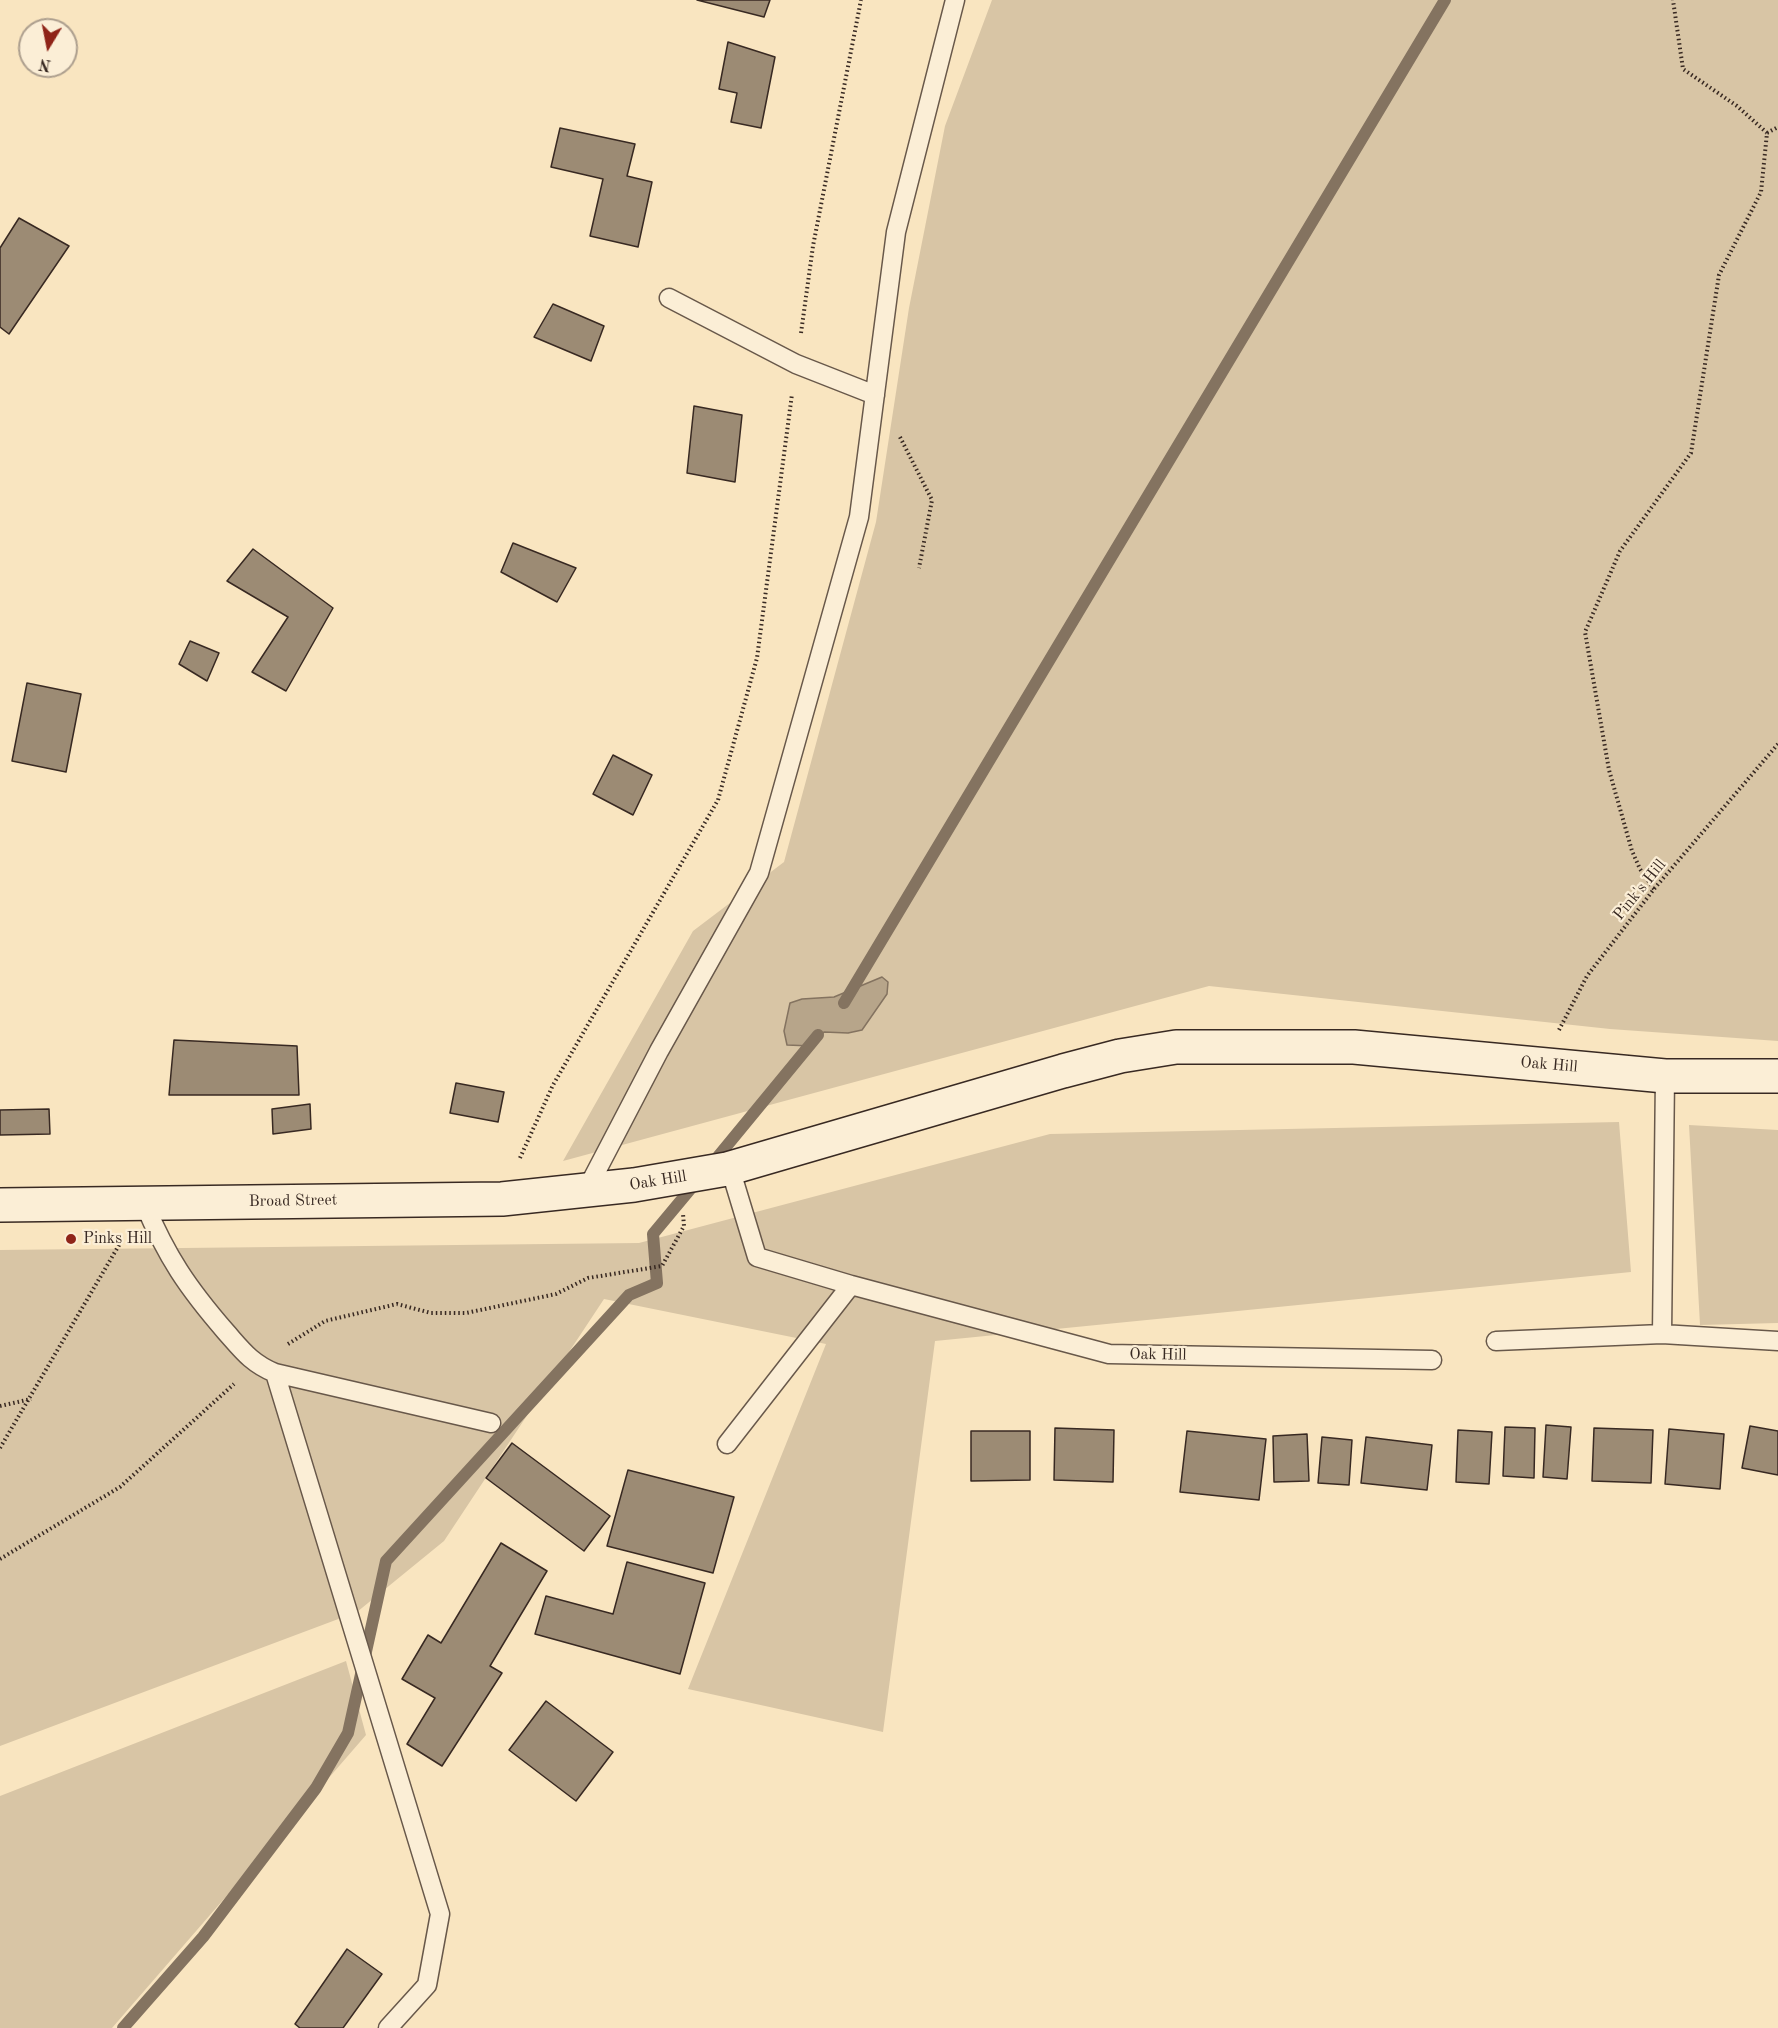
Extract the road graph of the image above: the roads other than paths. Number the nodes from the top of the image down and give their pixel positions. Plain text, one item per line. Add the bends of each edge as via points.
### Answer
1 (955, 0) edge
2 (669, 298) dead end
3 (875, 395) junction
4 (1665, 1076) junction
5 (1778, 1076) edge
6 (729, 1168) junction
7 (586, 1191) junction
8 (144, 1203) junction
9 (0, 1205) edge
10 (851, 1285) junction
11 (1662, 1334) junction
12 (1496, 1341) dead end
13 (1778, 1341) edge
14 (1432, 1360) dead end
15 (275, 1373) junction
16 (490, 1423) dead end
17 (727, 1444) dead end
18 (388, 2028) edge

1 - 3 lane via 896,232
2 - 3 lane via 796,364
3 - 7 lane via 860,517 759,873
4 - 5 street, Oak Hill
4 - 6 street, Oak Hill via 1354,1047 1176,1047 1074,1068
4 - 11 lane
6 - 7 street, Oak Hill
6 - 10 lane, Oak Hill via 757,1257
7 - 8 street, Broad Street via 502,1199
8 - 9 street, Broad Street
8 - 15 lane via 165,1252 193,1295 255,1365
10 - 14 lane, Oak Hill via 1109,1354
10 - 17 lane
11 - 12 lane
11 - 13 lane
15 - 16 lane
15 - 18 lane via 440,1914 427,1986

